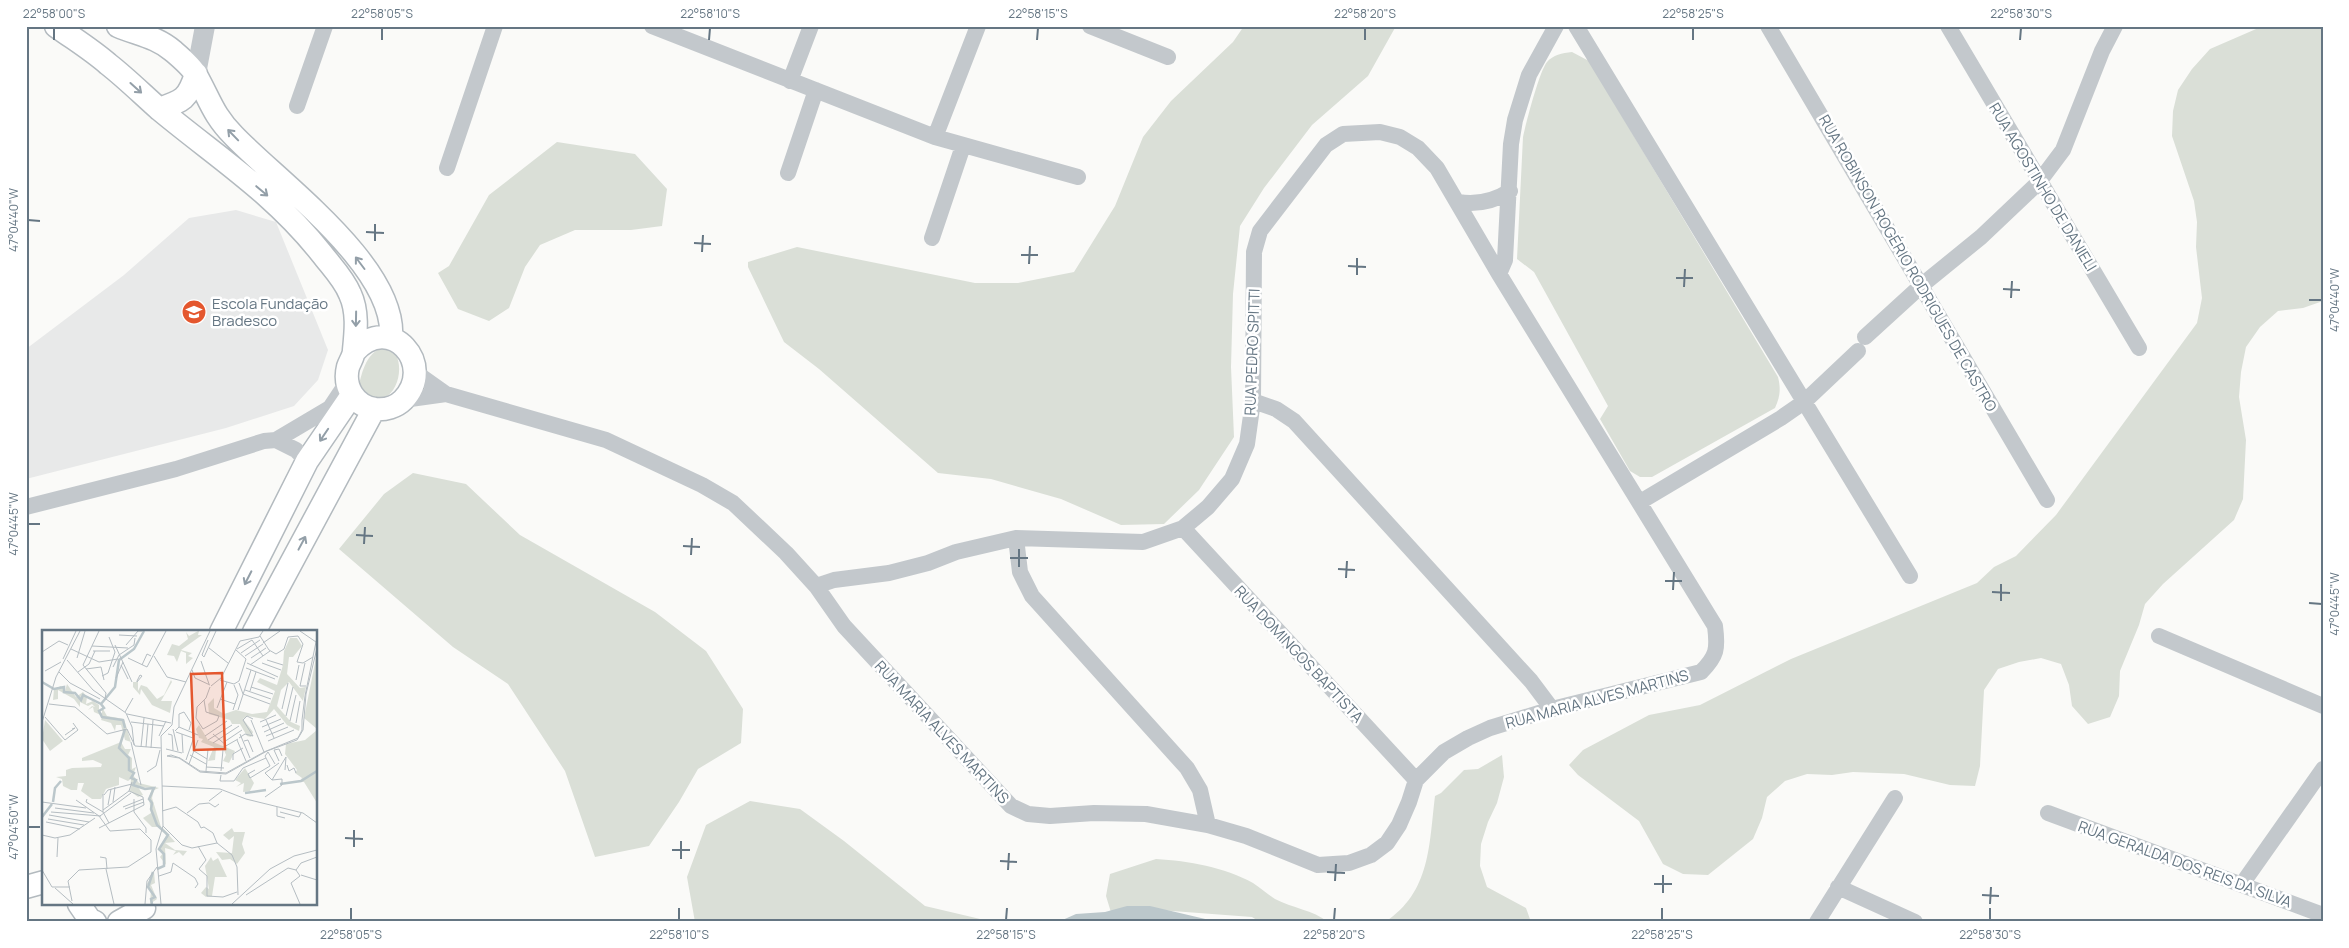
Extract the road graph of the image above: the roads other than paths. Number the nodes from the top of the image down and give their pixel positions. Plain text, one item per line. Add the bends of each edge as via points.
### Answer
1 (56, 26) edge
2 (205, 26) edge
3 (325, 26) edge
4 (495, 26) edge
5 (652, 26) edge
6 (811, 26) edge
7 (978, 26) edge
8 (1090, 26) edge
9 (1556, 26) edge
10 (1576, 26) edge
11 (1768, 26) edge
12 (1948, 26) edge
13 (2115, 26) edge
14 (127, 28) edge
15 (1168, 57) dead end
16 (108, 63) junction
17 (196, 74) junction
18 (790, 80) junction
19 (816, 90) junction
20 (297, 106) dead end
21 (159, 108) junction
22 (935, 136) junction
23 (963, 146) junction
24 (447, 168) dead end
25 (788, 173) dead end
26 (1078, 177) dead end
27 (2039, 182) junction
28 (1510, 191) junction
29 (1458, 202) junction
30 (932, 238) dead end
31 (1499, 274) junction
32 (1922, 285) junction
33 (390, 338) junction
34 (2139, 348) dead end
35 (354, 352) junction
36 (415, 372) junction
37 (349, 387) junction
38 (446, 394) junction
39 (403, 400) junction
40 (1253, 401) junction
41 (1804, 402) junction
42 (374, 409) junction
43 (276, 440) junction
44 (307, 461) junction
45 (2047, 500) dead end
46 (1640, 502) junction
47 (26, 507) edge
48 (1183, 528) junction
49 (1016, 538) junction
50 (1910, 576) dead end
51 (816, 586) junction
52 (222, 630) edge
53 (255, 630) edge
54 (2159, 636) dead end
55 (2323, 706) edge
56 (1552, 709) junction
57 (2323, 769) edge
58 (1416, 780) junction
59 (1895, 798) dead end
60 (2048, 813) dead end
61 (1208, 825) junction
62 (42, 883) edge
63 (2242, 884) junction
64 (1838, 887) junction
65 (26, 888) edge
66 (80, 906) edge
67 (146, 911) edge
68 (2323, 915) edge
69 (95, 922) edge
70 (119, 922) edge
71 (1817, 922) edge
72 (1915, 922) edge

1 - 16 main road
2 - 17 street
3 - 20 street
4 - 24 street
5 - 18 street
6 - 18 street
7 - 22 street
8 - 15 street
9 - 28 street via 1533,66 1519,105 1511,144
10 - 41 street
11 - 32 street, RUA ROBINSON ROGÉRIO RODRIGUES DE CASTRO
12 - 27 street, RUA AGOSTINHO DE DANIELI
13 - 27 street via 2102,50 2063,150
14 - 16 main road via 113,44
14 - 17 main road via 159,41
16 -> 21 main road
17 - 21 main road via 182,100
33 -> 17 main road via 392,324 387,307 360,262 325,220 234,136 214,113
18 - 19 street
19 - 22 street
19 - 25 street
21 -> 35 main road via 264,192 311,240 350,294 356,310
22 - 23 street
23 - 26 street
23 - 30 street
27 - 32 street via 1981,237
27 - 34 street, RUA AGOSTINHO DE DANIELI
28 - 29 street via 1487,202
28 - 31 street via 1505,260
29 - 31 street, RUA PEDRO SPITTI
29 - 40 street, RUA PEDRO SPITTI via 1437,168 1418,148 1400,137 1360,132 1343,134 1326,145 1260,231 1254,252
31 - 46 street, RUA MARIA ALVES MARTINS
32 - 41 street
32 - 45 street, RUA ROBINSON ROGÉRIO RODRIGUES DE CASTRO
33 - 35 main road via 370,339
33 - 36 main road via 409,351
35 - 37 main road
36 - 38 street, RUA MARIA ALVES MARTINS
36 - 39 main road
37 - 42 main road via 362,405
37 - 43 street via 330,408
37 -> 44 main road
38 - 39 street, RUA MARIA ALVES MARTINS
38 - 51 street, RUA MARIA ALVES MARTINS via 606,440 702,485 733,504
39 - 42 main road via 394,406
40 - 48 street, RUA PEDRO SPITTI via 1247,444 1232,479
40 - 56 street via 1276,409 1294,422 1524,674
41 - 46 street
41 - 50 street
53 -> 42 main road
43 - 44 street via 296,450
43 - 47 street
44 -> 52 main road
46 - 56 street, RUA MARIA ALVES MARTINS via 1714,626 1718,643 1713,660 1701,672 1684,678
48 - 49 street, RUA PEDRO SPITTI via 1143,542
48 - 58 street, RUA DOMINGOS BAPTISTA
49 - 51 street, RUA PEDRO SPITTI via 889,573 834,580
49 - 61 street via 1020,572 1032,596 1187,768 1200,790
51 - 61 street, RUA MARIA ALVES MARTINS via 844,626 1012,806 1028,814 1146,814
54 - 55 street
56 - 58 street, RUA MARIA ALVES MARTINS via 1468,738 1444,752
57 - 63 street
58 - 61 street, RUA MARIA ALVES MARTINS via 1399,825 1387,843 1371,855 1348,863 1318,865 1246,836
59 - 64 street
60 - 63 street, RUA GERALDA DOS REIS DA SILVA
62 - 65 main road
63 - 68 street, RUA GERALDA DOS REIS DA SILVA
64 - 71 street
64 - 72 street
66 - 69 main road
67 - 70 main road

